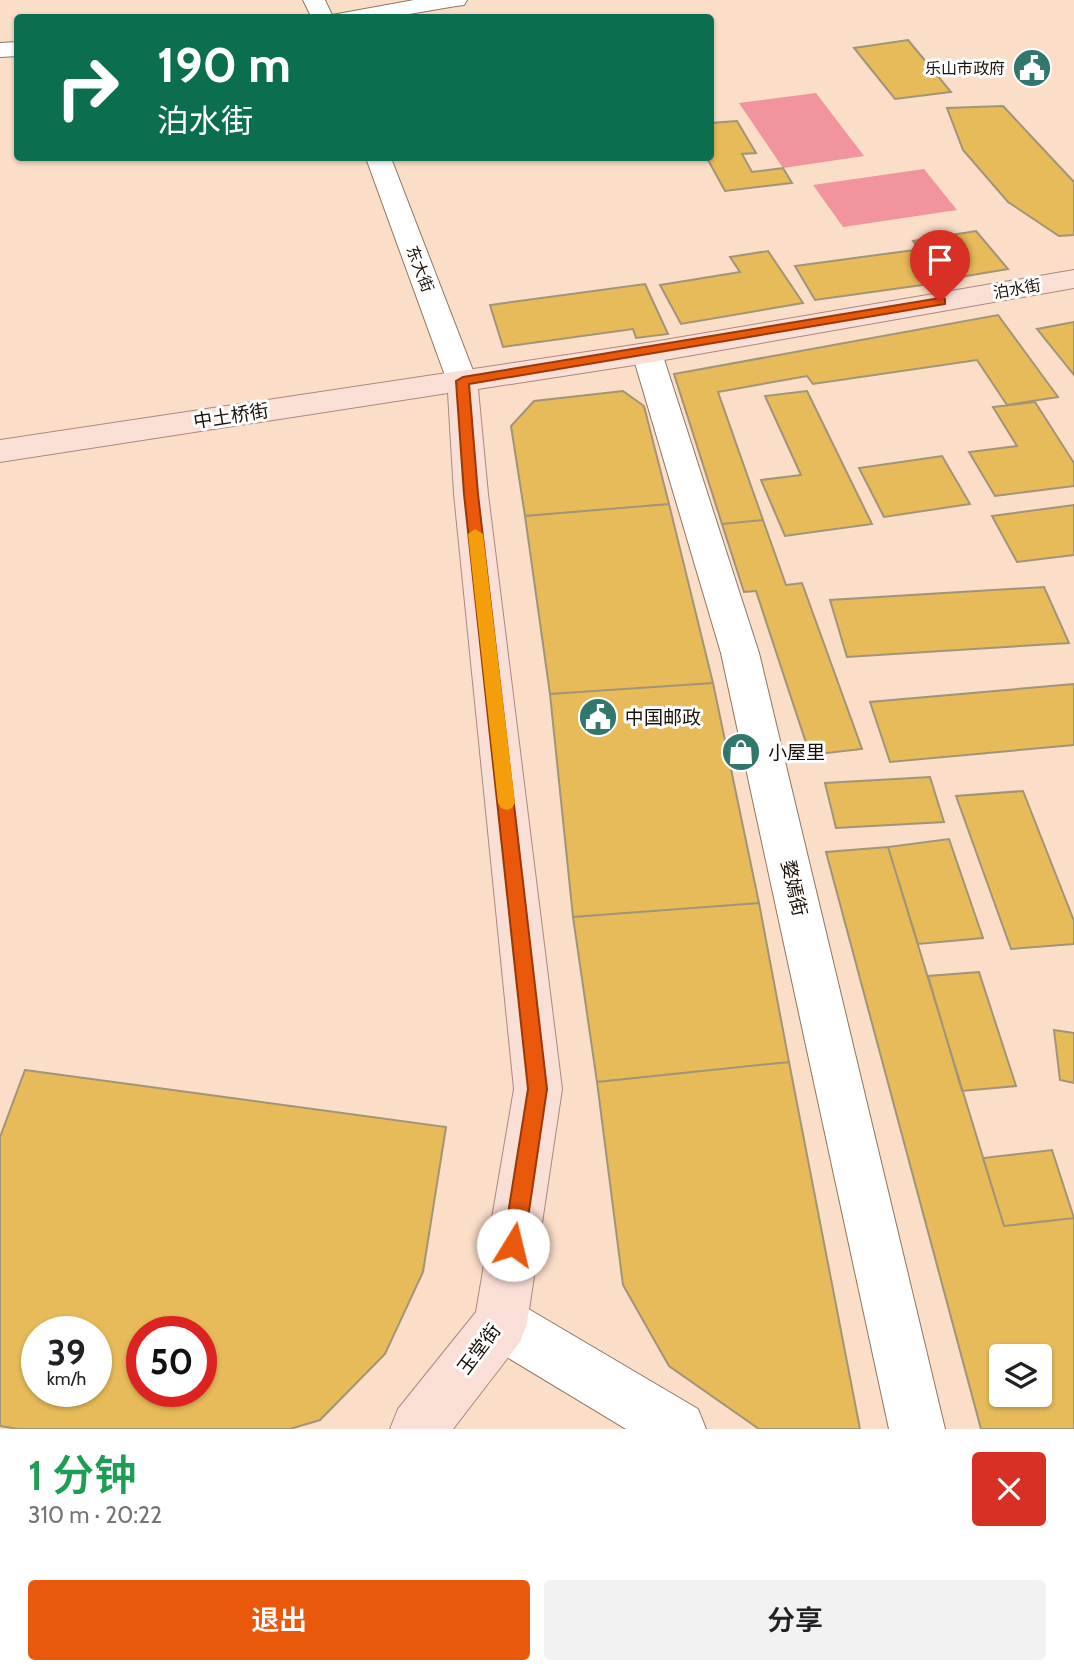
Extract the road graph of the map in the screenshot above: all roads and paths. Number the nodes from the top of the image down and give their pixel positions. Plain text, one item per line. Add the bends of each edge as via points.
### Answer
1 (456, 0) edge
2 (367, 14) edge
3 (379, 161) edge
4 (1074, 279) edge
5 (647, 353) junction
6 (463, 381) junction
7 (0, 451) edge
8 (501, 1323) junction
9 (418, 1429) edge
10 (678, 1429) edge
11 (917, 1429) edge

1 - 2 street
3 - 6 street, 东大街
4 - 5 main road, 泊水街
5 - 6 main road, 泊水街
5 - 11 street, 婺嫣街 via 740,653
6 - 7 main road, 中土桥街
6 - 8 main road, 玉堂街 via 471,494 538,1089
8 - 9 main road, 玉堂街
8 - 10 street

